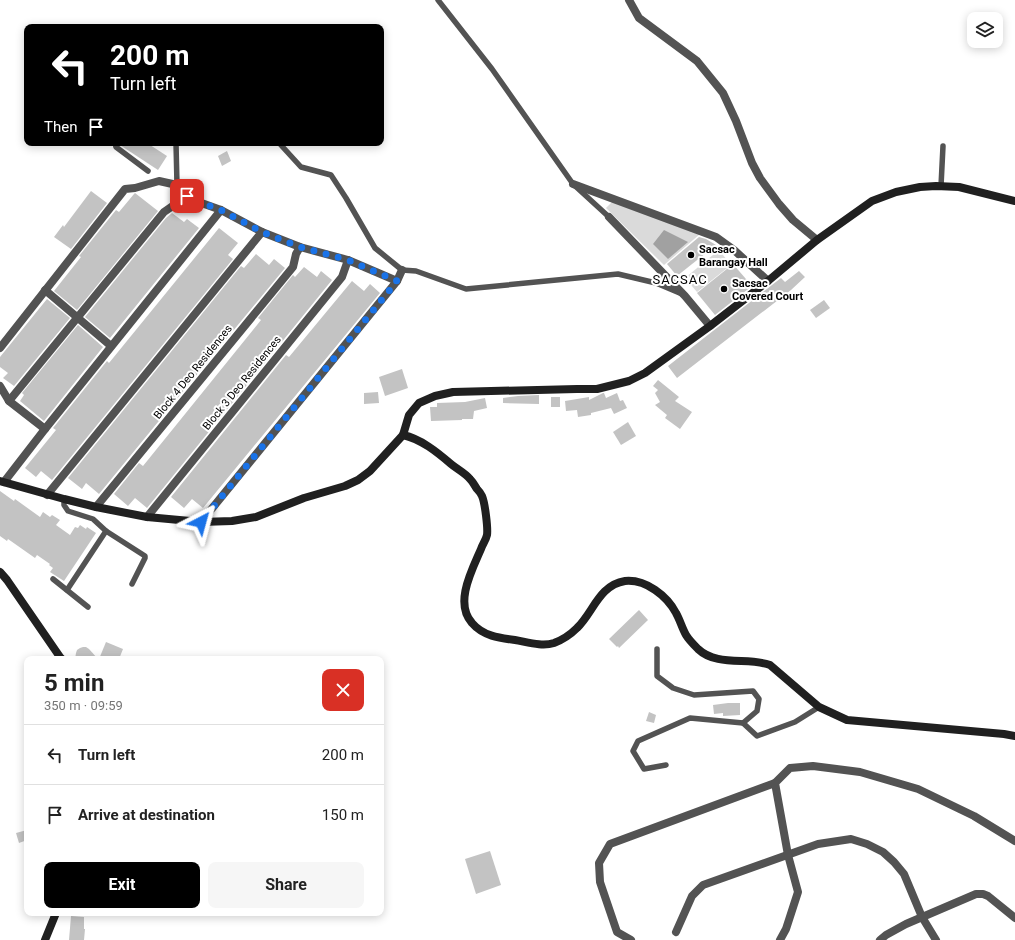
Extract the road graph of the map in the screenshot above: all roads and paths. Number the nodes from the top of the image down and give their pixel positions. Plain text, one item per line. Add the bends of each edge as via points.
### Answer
1 (438, 0) edge
2 (629, 0) edge
3 (116, 146) edge
4 (176, 146) edge
5 (282, 146) edge
6 (943, 146) dead end
7 (148, 171) dead end
8 (573, 184) junction
9 (178, 185) junction
10 (941, 186) junction
11 (187, 196) junction
12 (1015, 201) edge
13 (221, 210) junction
14 (609, 217) joint
15 (262, 232) junction
16 (817, 240) junction
17 (300, 247) junction
18 (348, 260) junction
19 (402, 270) junction
20 (397, 281) junction
21 (768, 281) junction
22 (46, 290) junction
23 (685, 296) junction
24 (78, 318) junction
25 (710, 326) junction
26 (111, 346) junction
27 (0, 348) edge
28 (0, 386) edge
29 (9, 401) junction
30 (45, 429) junction
31 (403, 435) junction
32 (2, 482) edge
33 (47, 495) junction
34 (64, 499) junction
35 (96, 507) junction
36 (147, 516) junction
37 (201, 522) junction
38 (106, 532) junction
39 (0, 572) edge
40 (53, 579) dead end
41 (132, 584) dead end
42 (67, 590) junction
43 (88, 606) dead end
44 (657, 648) dead end
45 (59, 656) edge
46 (819, 707) junction
47 (743, 723) junction
48 (1015, 736) edge
49 (666, 765) dead end
50 (775, 783) junction
51 (1015, 841) edge
52 (788, 856) junction
53 (55, 916) edge
54 (922, 917) junction
55 (1015, 918) edge
56 (676, 932) dead end
57 (45, 940) edge
58 (632, 940) edge
59 (780, 940) edge
60 (880, 940) edge
61 (936, 940) edge

1 - 8 lane via 492,69
2 - 16 street via 640,18 697,61 723,93 760,178 793,220
3 - 7 lane
4 - 9 lane
5 - 19 lane via 301,167 330,175 375,248
6 - 10 lane
8 - 14 lane
8 - 21 street via 716,237
9 - 11 street
9 - 22 street via 159,182 126,188
10 - 12 street via 959,187
10 - 16 street via 896,192 872,201
11 - 13 street
11 - 24 street via 164,212
13 - 15 street
13 - 26 street
14 - 23 street
15 - 17 street
15 - 33 street
16 - 21 street
17 - 18 street
17 - 35 street, Block 4 Deo Residences via 293,267
18 - 20 street
18 - 36 street, Block 3 Deo Residences via 342,278
19 - 20 street
19 - 23 lane via 416,271 466,289 618,274 656,283
20 - 37 street
21 - 25 street
22 - 24 street
22 - 27 street
23 - 25 street
24 - 26 street
24 - 29 street
25 - 31 street via 645,374 629,381 596,389 453,392 435,396 420,403 409,415
26 - 30 street
28 - 29 street
29 - 30 street
30 - 32 street
31 - 37 street via 370,471 345,486 304,498 256,517
31 - 46 street via 438,453 470,479 482,496 486,510 487,535 466,588 464,609 472,623 483,632 522,641 554,643 578,628 604,591 616,583 636,581 663,596 672,606 686,635 698,650 710,657 724,660 770,665
32 - 33 street
33 - 34 street
34 - 35 street
34 - 38 lane via 68,511 93,519
35 - 36 street
36 - 37 street
38 - 41 lane via 145,556
38 - 42 lane
39 - 45 street
40 - 42 lane
42 - 43 lane
44 - 47 lane via 657,676 673,688 694,695 753,691 759,699 757,711
46 - 47 lane via 795,722 757,736
46 - 48 street via 847,720
47 - 49 lane via 690,718 638,741 633,751 644,770
50 - 51 street via 790,768 813,766 860,772 918,790 974,816
50 - 52 street
50 - 58 street via 610,844 599,863 600,882 617,932
52 - 54 street via 818,844 851,839 867,844 883,852 904,874
52 - 56 street via 703,885 692,896
52 - 59 street via 798,892 786,930
53 - 57 street
54 - 55 street via 976,894 983,894
54 - 60 street
54 - 61 street

